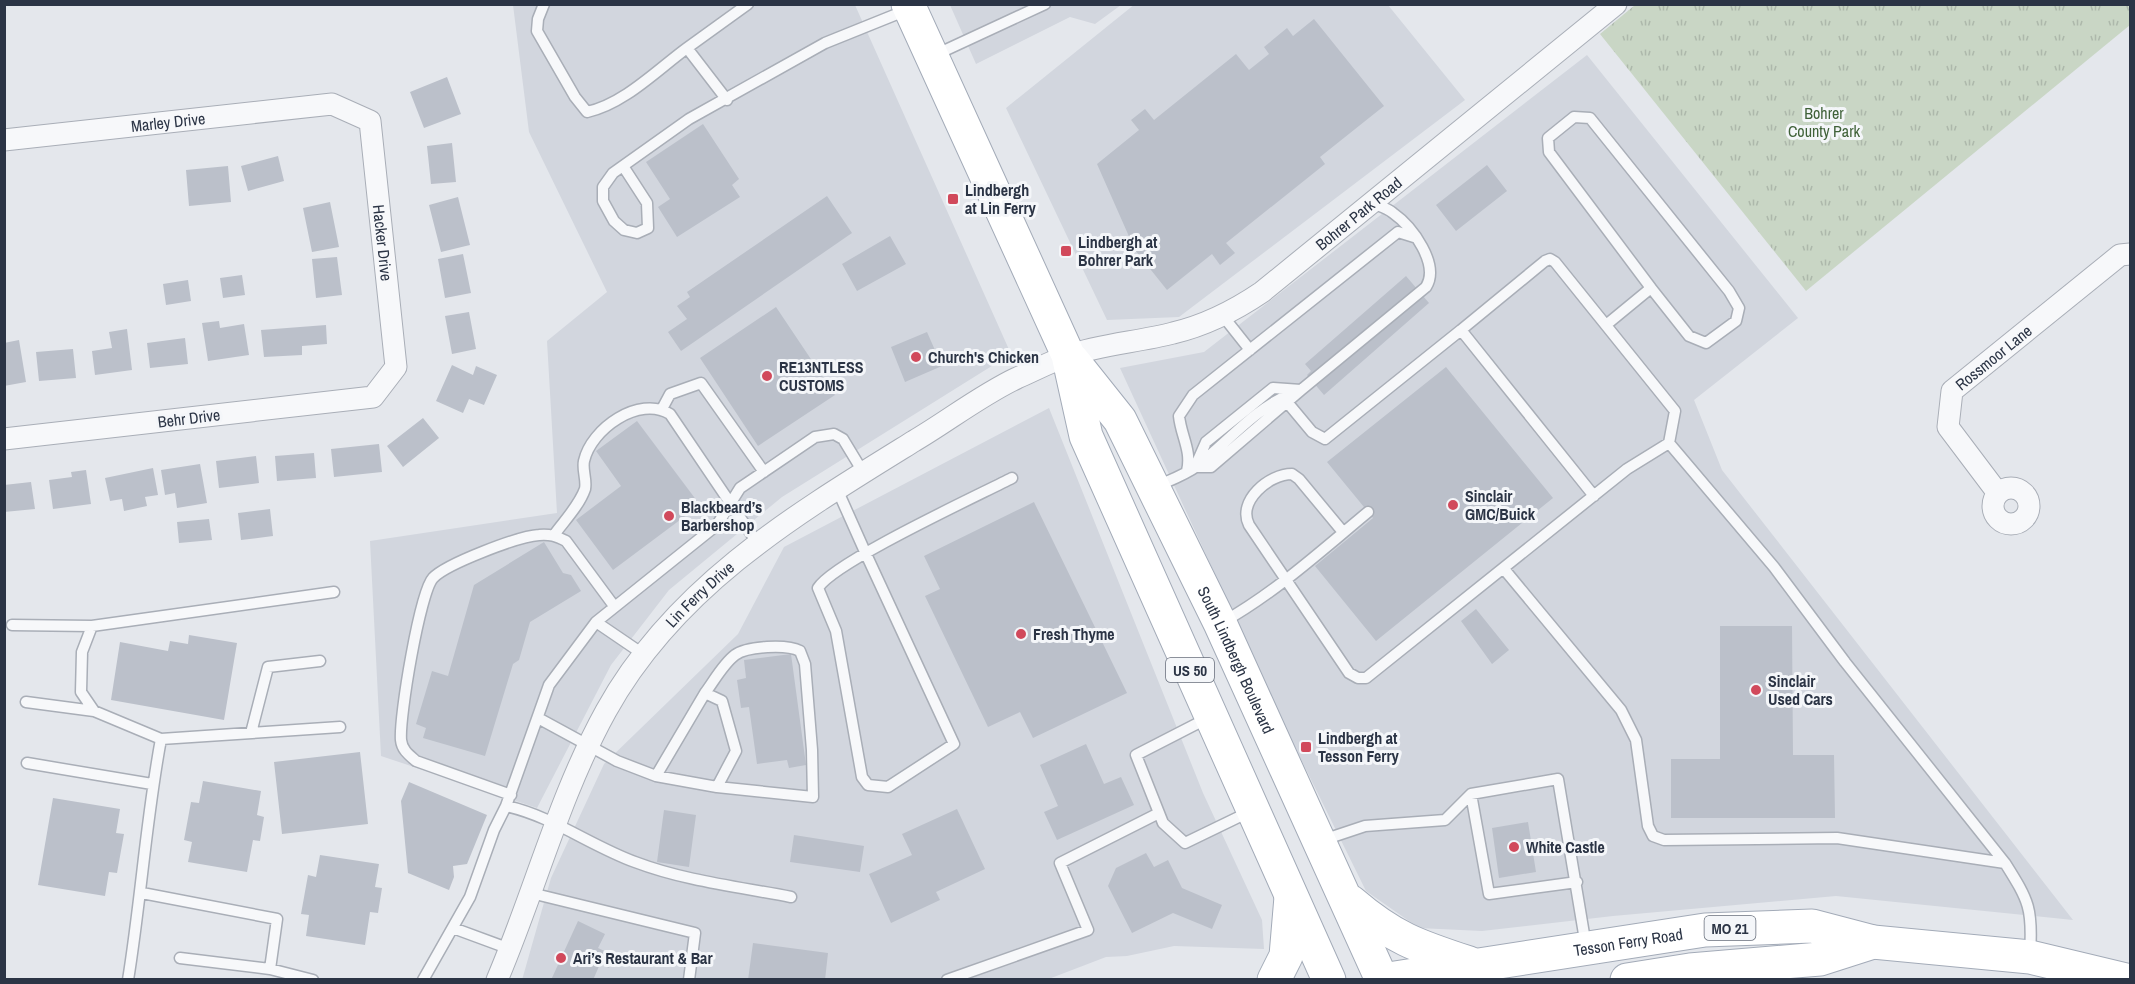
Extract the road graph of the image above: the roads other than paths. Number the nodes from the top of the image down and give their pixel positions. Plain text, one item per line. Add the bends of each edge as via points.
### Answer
1 (544, 4) edge
2 (748, 4) edge
3 (1045, 4) edge
4 (1616, 4) edge
5 (909, 7) edge
6 (1023, 9) edge
7 (687, 48) junction
8 (932, 57) junction
9 (727, 100) junction
10 (332, 104) joint
11 (4, 140) edge
12 (623, 166) junction
13 (1372, 203) junction
14 (1415, 237) junction
15 (2130, 254) edge
16 (1651, 288) junction
17 (1223, 316) junction
18 (1606, 325) junction
19 (1461, 330) junction
20 (1250, 350) junction
21 (1068, 355) junction
22 (1301, 390) junction
23 (373, 397) joint
24 (1287, 402) junction
25 (662, 409) junction
26 (4, 439) edge
27 (1669, 443) junction
28 (1191, 469) junction
29 (764, 472) junction
30 (863, 472) junction
31 (1012, 478) dead end
32 (837, 489) junction
33 (1152, 489) junction
34 (1997, 492) dead end
35 (1594, 496) junction
36 (731, 502) junction
37 (1368, 512) dead end
38 (1343, 532) junction
39 (554, 535) junction
40 (758, 544) junction
41 (866, 554) junction
42 (1504, 569) junction
43 (1286, 580) junction
44 (334, 592) dead end
45 (614, 606) junction
46 (596, 622) junction
47 (1220, 623) junction
48 (12, 626) dead end
49 (92, 626) junction
50 (643, 654) junction
51 (320, 661) dead end
52 (705, 693) junction
53 (26, 702) dead end
54 (94, 711) junction
55 (1210, 717) junction
56 (538, 718) junction
57 (339, 727) dead end
58 (251, 733) junction
59 (161, 740) junction
60 (589, 745) junction
61 (27, 763) dead end
62 (656, 776) junction
63 (152, 784) junction
64 (717, 787) junction
65 (1471, 794) junction
66 (511, 795) junction
67 (506, 806) junction
68 (1253, 810) junction
69 (1159, 813) junction
70 (555, 824) junction
71 (1320, 841) junction
72 (2005, 864) junction
73 (1577, 882) junction
74 (531, 892) junction
75 (142, 893) junction
76 (1292, 896) junction
77 (791, 897) dead end
78 (1345, 897) junction
79 (453, 928) junction
80 (1873, 942) junction
81 (1586, 946) junction
82 (510, 950) junction
83 (2030, 957) junction
84 (180, 958) dead end
85 (1473, 964) junction
86 (270, 969) junction
87 (128, 980) edge
88 (313, 980) edge
89 (423, 980) edge
90 (497, 980) edge
91 (689, 980) edge
92 (947, 980) edge
93 (1274, 980) edge
94 (1329, 980) edge
95 (1382, 980) edge
96 (1627, 980) edge
97 (2126, 980) edge

1 - 7 lane via 537,31 587,112 628,92
2 - 7 lane
3 - 6 lane
4 - 13 street, Bohrer Park Road
5 - 8 main road, South Lindbergh Boulevard / US 50
5 - 9 lane via 825,43
6 - 8 lane
7 - 9 lane
8 - 21 main road, South Lindbergh Boulevard / US 50
9 - 12 lane via 689,119
10 - 11 street, Marley Drive
10 - 23 street, Hacker Drive via 370,121 396,367
12 - 12 lane via 603,187 603,201 624,230 637,233 648,228 647,202
13 - 14 lane via 1394,213
13 - 17 street, Bohrer Park Road via 1262,292
14 - 20 lane via 1398,232
14 - 22 lane via 1430,260 1432,278 1426,287
15 - 34 street, Rossmoor Lane via 2120,255 1952,391 1948,427
16 - 16 lane via 1689,336 1701,343 1709,343 1738,318 1737,301 1625,160 1590,118 1574,117 1548,138 1549,152
16 - 18 lane
17 - 20 lane
17 - 21 street, Bohrer Park Road via 1173,333
18 - 19 lane via 1550,259
18 - 27 lane via 1675,411
19 - 24 lane via 1325,439 1312,432
19 - 35 lane
20 - 28 lane via 1193,395 1179,416
21 - 30 street, Lin Ferry Drive via 1013,380
21 - 33 main road, South Lindbergh Boulevard / US 50 via 1120,420
21 - 55 main road, South Lindbergh Boulevard / US 50 via 1086,436
22 - 24 lane
22 - 28 lane via 1276,400
23 - 26 street, Behr Drive
24 - 28 lane via 1211,468
25 - 29 lane via 670,394 701,383
25 - 36 lane via 670,414
25 - 39 lane via 646,407 619,418 591,443 584,462 585,487
27 - 35 lane via 1627,469
27 - 72 lane via 1774,567
28 - 33 lane
29 - 30 lane via 815,437 834,434 843,439
29 - 36 lane via 740,488
30 - 32 street, Lin Ferry Drive
31 - 41 lane
32 - 40 street, Lin Ferry Drive
32 - 41 lane
33 - 47 main road, South Lindbergh Boulevard / US 50
35 - 42 lane
36 - 40 lane
36 - 45 lane via 717,525
37 - 38 lane
38 - 43 lane
38 - 43 lane via 1292,474 1279,475 1248,501 1246,520
39 - 45 lane via 566,541
39 - 66 lane via 537,534 452,564 432,579 419,613 401,740 405,752 416,761
40 - 50 street, Lin Ferry Drive via 692,597
41 - 41 lane via 954,744 888,787 867,785 862,777 836,631 818,588 823,580
42 - 43 lane via 1371,676 1363,678 1349,673
42 - 72 lane via 1603,687 1631,728 1648,826 1656,837 1837,838
43 - 47 lane
44 - 49 lane
45 - 46 lane
46 - 50 lane
46 - 56 lane via 549,685
47 - 71 main road, South Lindbergh Boulevard / US 50
48 - 49 lane
49 - 54 lane via 82,652 80,673 81,692
50 - 60 street, Lin Ferry Drive via 605,712
51 - 58 lane via 268,667
52 - 62 lane
52 - 64 lane via 722,701 736,751
52 - 64 lane via 735,654 791,646 800,651 805,664 813,798
53 - 54 lane
54 - 59 lane
55 - 68 main road, South Lindbergh Boulevard / US 50
55 - 69 lane via 1136,755
56 - 60 lane
56 - 66 lane
57 - 58 lane
58 - 59 lane
59 - 63 lane
60 - 62 lane
60 - 70 street, Lin Ferry Drive
61 - 63 lane
62 - 64 lane
63 - 75 lane
65 - 71 lane via 1445,820 1365,826
65 - 73 lane via 1489,894
65 - 73 lane via 1558,779
66 - 67 lane
67 - 70 lane
67 - 79 lane via 470,897
68 - 69 lane via 1185,843 1163,823
68 - 76 main road, South Lindbergh Boulevard / US 50
69 - 92 lane via 1060,863 1088,930
70 - 74 street, Lin Ferry Drive
70 - 77 lane via 636,862 694,879
71 - 78 main road, South Lindbergh Boulevard / US 50
72 - 83 lane via 2028,899 2032,923
73 - 81 lane
74 - 82 street, Lin Ferry Drive
74 - 91 lane via 695,933
75 - 86 lane via 277,919
75 - 87 lane
76 - 93 main road via 1286,956
76 - 94 main road, South Lindbergh Boulevard / US 50
78 - 85 main road via 1409,943
78 - 95 main road, South Lindbergh Boulevard / US 50
79 - 82 lane
79 - 89 lane
80 - 81 main road, Tesson Ferry Road / MO 21 via 1812,926 1705,930
80 - 83 main road, Tesson Ferry Road / MO 21
80 - 96 main road, Tesson Ferry Road / MO 21 via 1820,959 1690,970
81 - 85 main road, Tesson Ferry Road / MO 21
82 - 90 street, Lin Ferry Drive
83 - 97 main road, Tesson Ferry Road / MO 21
84 - 86 lane
85 - 95 main road, Tesson Ferry Road / MO 21
86 - 88 lane

